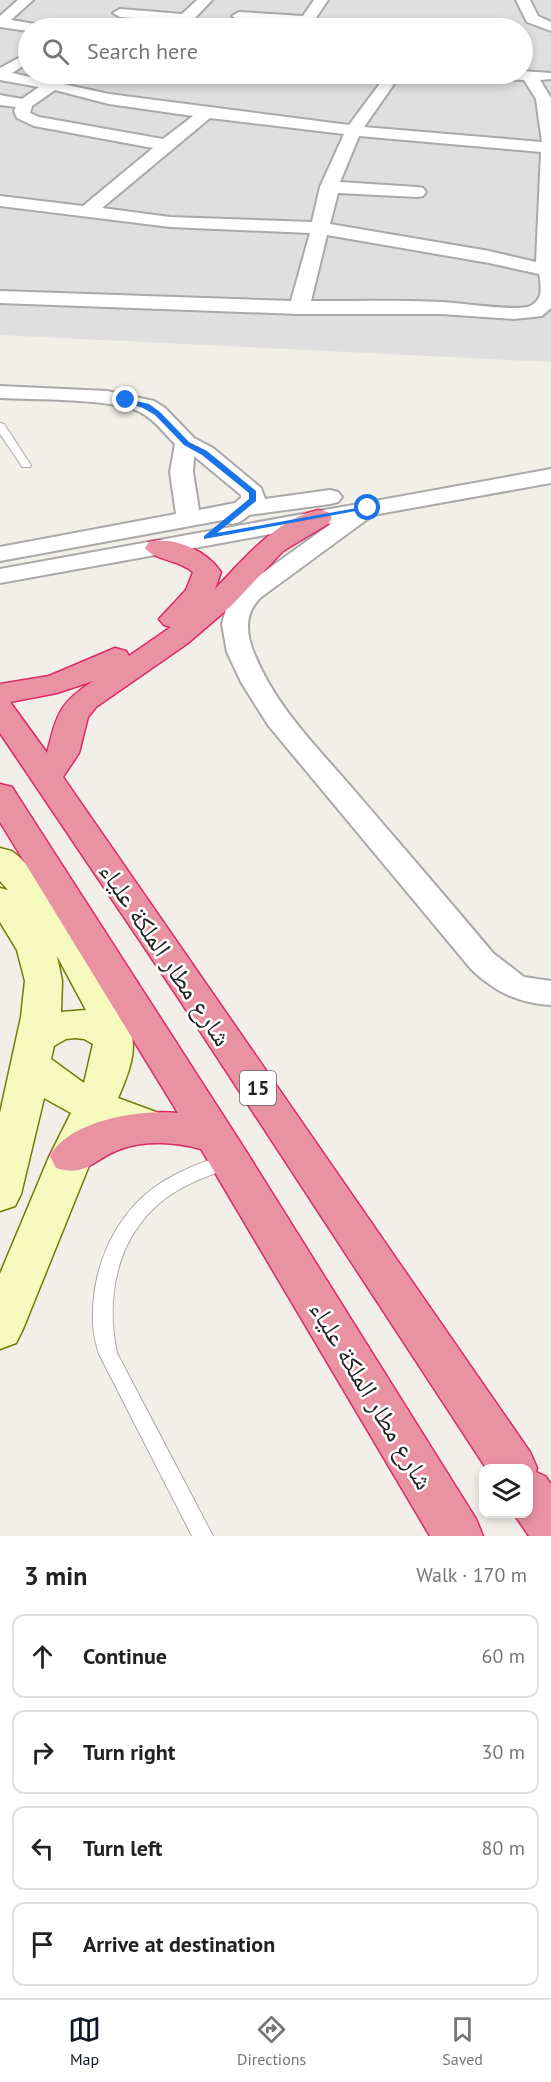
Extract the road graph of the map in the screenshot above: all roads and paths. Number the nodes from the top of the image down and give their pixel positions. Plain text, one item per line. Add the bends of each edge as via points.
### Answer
1 (26, 0) edge
2 (134, 0) edge
3 (205, 0) edge
4 (254, 0) edge
5 (321, 0) edge
6 (523, 0) edge
7 (239, 16) joint
8 (256, 18) edge
9 (309, 18) edge
10 (532, 18) edge
11 (533, 19) edge
12 (0, 23) edge
13 (18, 26) edge
14 (551, 27) edge
15 (18, 63) edge
16 (0, 74) edge
17 (533, 75) edge
18 (551, 76) edge
19 (18, 78) edge
20 (533, 81) edge
21 (47, 84) edge
22 (387, 84) edge
23 (52, 85) junction
24 (0, 100) edge
25 (25, 104) junction
26 (207, 113) junction
27 (353, 131) junction
28 (166, 145) junction
29 (550, 148) edge
30 (329, 187) junction
31 (417, 192) dead end
32 (0, 201) edge
33 (87, 212) junction
34 (320, 228) junction
35 (549, 271) edge
36 (0, 297) edge
37 (299, 308) junction
38 (0, 392) edge
39 (0, 426) edge
40 (186, 443) junction
41 (551, 461) edge
42 (26, 465) dead end
43 (551, 476) edge
44 (368, 508) junction
45 (243, 509) junction
46 (318, 518) junction
47 (188, 520) junction
48 (207, 537) junction
49 (159, 548) junction
50 (0, 554) edge
51 (0, 576) edge
52 (0, 693) edge
53 (0, 709) edge
54 (46, 778) junction
55 (0, 795) edge
56 (0, 860) edge
57 (0, 900) edge
58 (551, 993) edge
59 (113, 1038) junction
60 (33, 1050) junction
61 (95, 1105) junction
62 (150, 1126) junction
63 (221, 1148) junction
64 (70, 1156) junction
65 (0, 1194) edge
66 (0, 1329) edge
67 (510, 1464) edge
68 (533, 1499) edge
69 (551, 1526) edge
70 (203, 1536) edge
71 (458, 1536) edge

1 - 12 street
2 - 3 street via 115,17 184,18
4 - 7 street
5 - 9 street
6 - 10 street
7 - 8 street
11 - 14 street
12 - 13 street
15 - 16 street
16 - 19 street
17 - 18 street
20 - 29 street via 544,99
21 - 23 street
22 - 27 street
23 - 25 street
23 - 26 street via 109,99
24 - 25 street
25 - 28 street via 23,115 34,121
26 - 27 street
26 - 28 street
27 - 29 street
27 - 30 street
28 - 33 street
29 - 35 street via 544,235
30 - 31 street
30 - 34 street
32 - 33 street
33 - 34 street via 194,224
34 - 35 street
34 - 37 street
35 - 37 street via 548,301 535,312
36 - 37 street
38 - 40 street via 126,400 157,413
39 - 42 lane
40 - 45 street via 249,488 253,500
40 - 47 street via 180,464
41 - 45 street
43 - 44 street
44 - 46 street
44 - 58 street via 251,593 237,612 237,642 278,718 482,961 512,987
45 - 47 street
45 - 48 street
46 - 48 street
46 - 54 highway via 273,545 221,600 177,637 85,699 72,716 63,753
47 - 50 street
48 - 49 street
49 - 51 street
49 - 52 highway via 195,559 207,572 199,593 187,607 157,632 84,674 40,689
53 - 54 highway, شارع مطار الملكة علياء / 15
54 - 67 highway, شارع مطار الملكة علياء / 15
55 - 63 highway, شارع مطار الملكة علياء
56 - 59 street via 29,890 94,984
57 - 60 street via 22,924 38,955 44,989
59 - 60 street via 91,1024 76,1023 47,1029
59 - 61 street via 110,1064
60 - 61 street via 59,1090
60 - 65 street via 12,1156
61 - 62 street
61 - 64 street
62 - 63 highway via 172,1126
62 - 64 highway via 108,1135
63 - 70 lane via 142,1209 117,1245 103,1294 102,1325 108,1354
63 - 71 highway, شارع مطار الملكة علياء
64 - 66 street
68 - 69 highway

